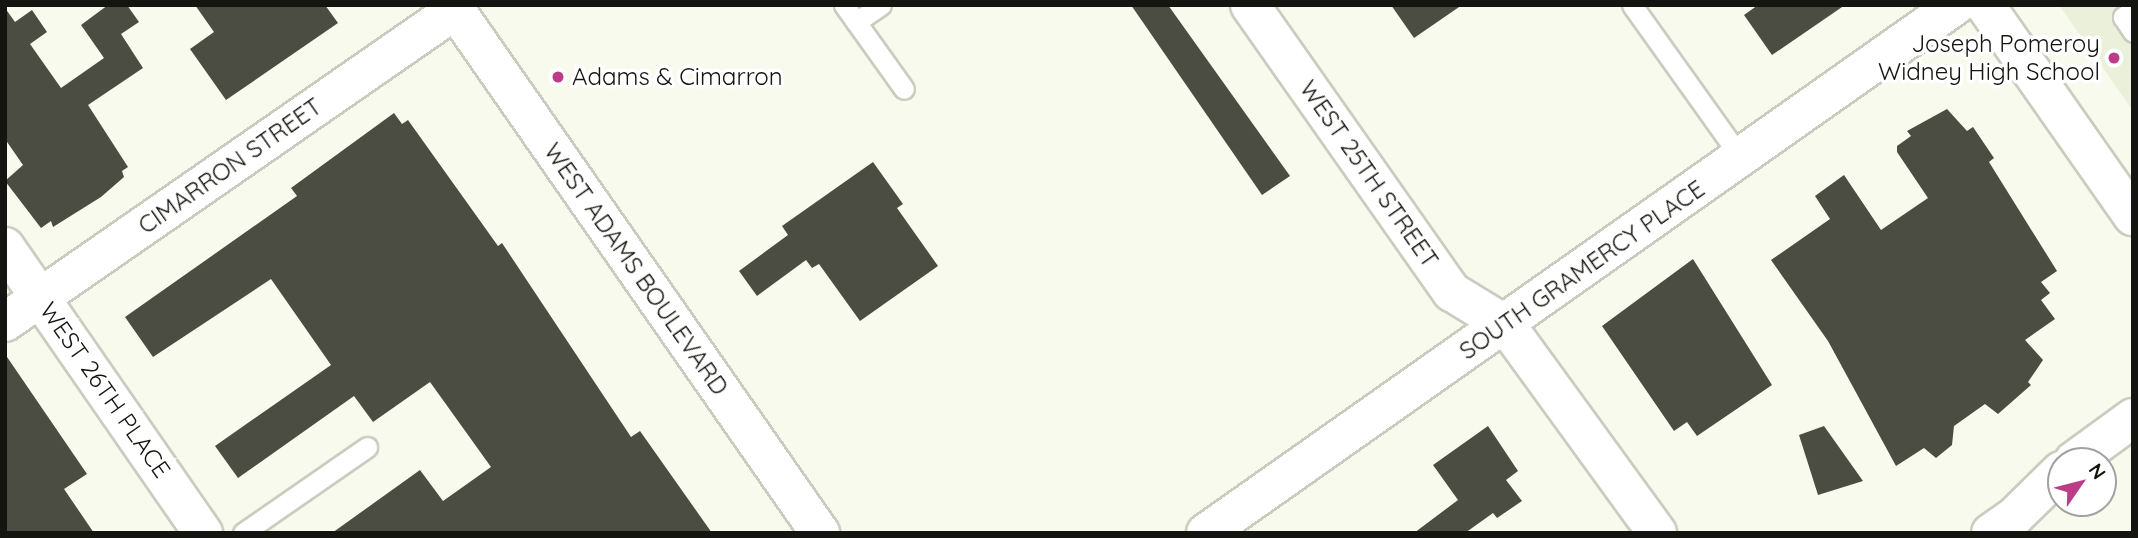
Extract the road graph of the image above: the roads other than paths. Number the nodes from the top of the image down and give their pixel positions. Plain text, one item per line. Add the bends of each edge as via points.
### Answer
1 (844, 5) edge
2 (881, 5) edge
3 (1250, 5) edge
4 (1632, 5) edge
5 (1956, 5) edge
6 (1985, 5) edge
7 (453, 8) edge
8 (2133, 9) edge
9 (856, 22) junction
10 (2133, 32) edge
11 (904, 89) dead end
12 (1741, 158) junction
13 (2133, 216) edge
14 (5, 247) edge
15 (41, 297) junction
16 (5, 323) edge
17 (1506, 325) junction
18 (2133, 418) edge
19 (367, 447) dead end
20 (2093, 447) edge
21 (2047, 485) edge
22 (203, 533) edge
23 (243, 533) edge
24 (820, 533) edge
25 (1206, 533) edge
26 (1657, 533) edge
27 (1991, 533) edge

1 - 9 lane
2 - 9 lane
3 - 17 street, WEST 25TH STREET via 1452,292
4 - 12 lane
5 - 12 street, SOUTH GRAMERCY PLACE
6 - 13 street
7 - 15 street, CIMARRON STREET
7 - 24 street, WEST ADAMS BOULEVARD
8 - 10 lane via 2123,17
9 - 11 lane
12 - 17 street, SOUTH GRAMERCY PLACE
14 - 15 street, WEST 26TH PLACE
15 - 16 street, CIMARRON STREET
15 - 22 street, WEST 26TH PLACE
17 - 25 street, SOUTH GRAMERCY PLACE
17 - 26 street
18 - 20 street
19 - 23 lane
21 - 27 street

